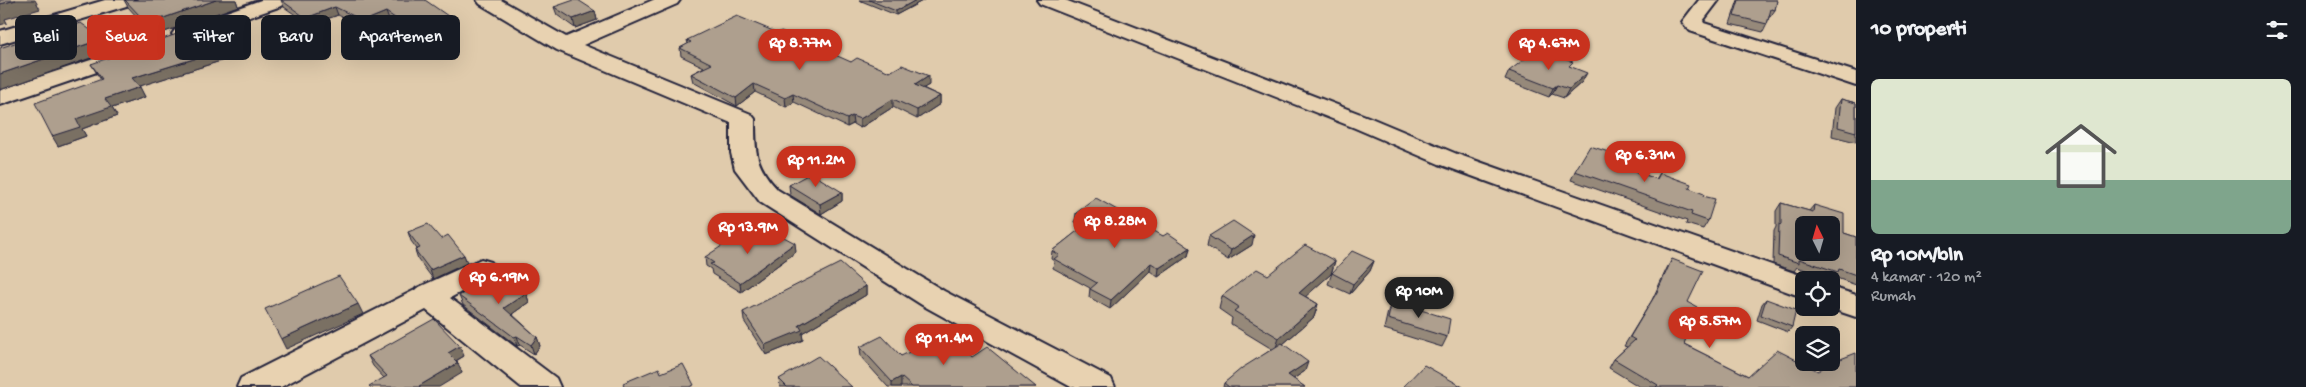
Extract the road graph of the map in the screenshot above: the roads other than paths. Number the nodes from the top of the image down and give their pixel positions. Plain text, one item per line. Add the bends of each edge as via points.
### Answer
1 (126, 0) edge
2 (280, 0) edge
3 (487, 0) edge
4 (670, 0) edge
5 (1047, 0) edge
6 (1709, 0) edge
7 (76, 7) edge
8 (0, 38) edge
9 (168, 39) edge
10 (565, 45) junction
11 (109, 60) edge
12 (1856, 79) edge
13 (0, 98) edge
14 (481, 269) dead end
15 (1795, 284) edge
16 (427, 295) junction
17 (1840, 300) edge
18 (1856, 306) edge
19 (253, 387) edge
20 (544, 387) edge
21 (1099, 387) edge

1 - 7 street
2 - 9 street
3 - 10 street
4 - 10 street
5 - 15 street via 1448,159
6 - 12 street via 1692,22 1698,27
7 - 8 street
10 - 21 street via 743,119 746,168 769,196 933,298
11 - 13 street
14 - 16 street
16 - 19 street
16 - 20 street
17 - 18 street

